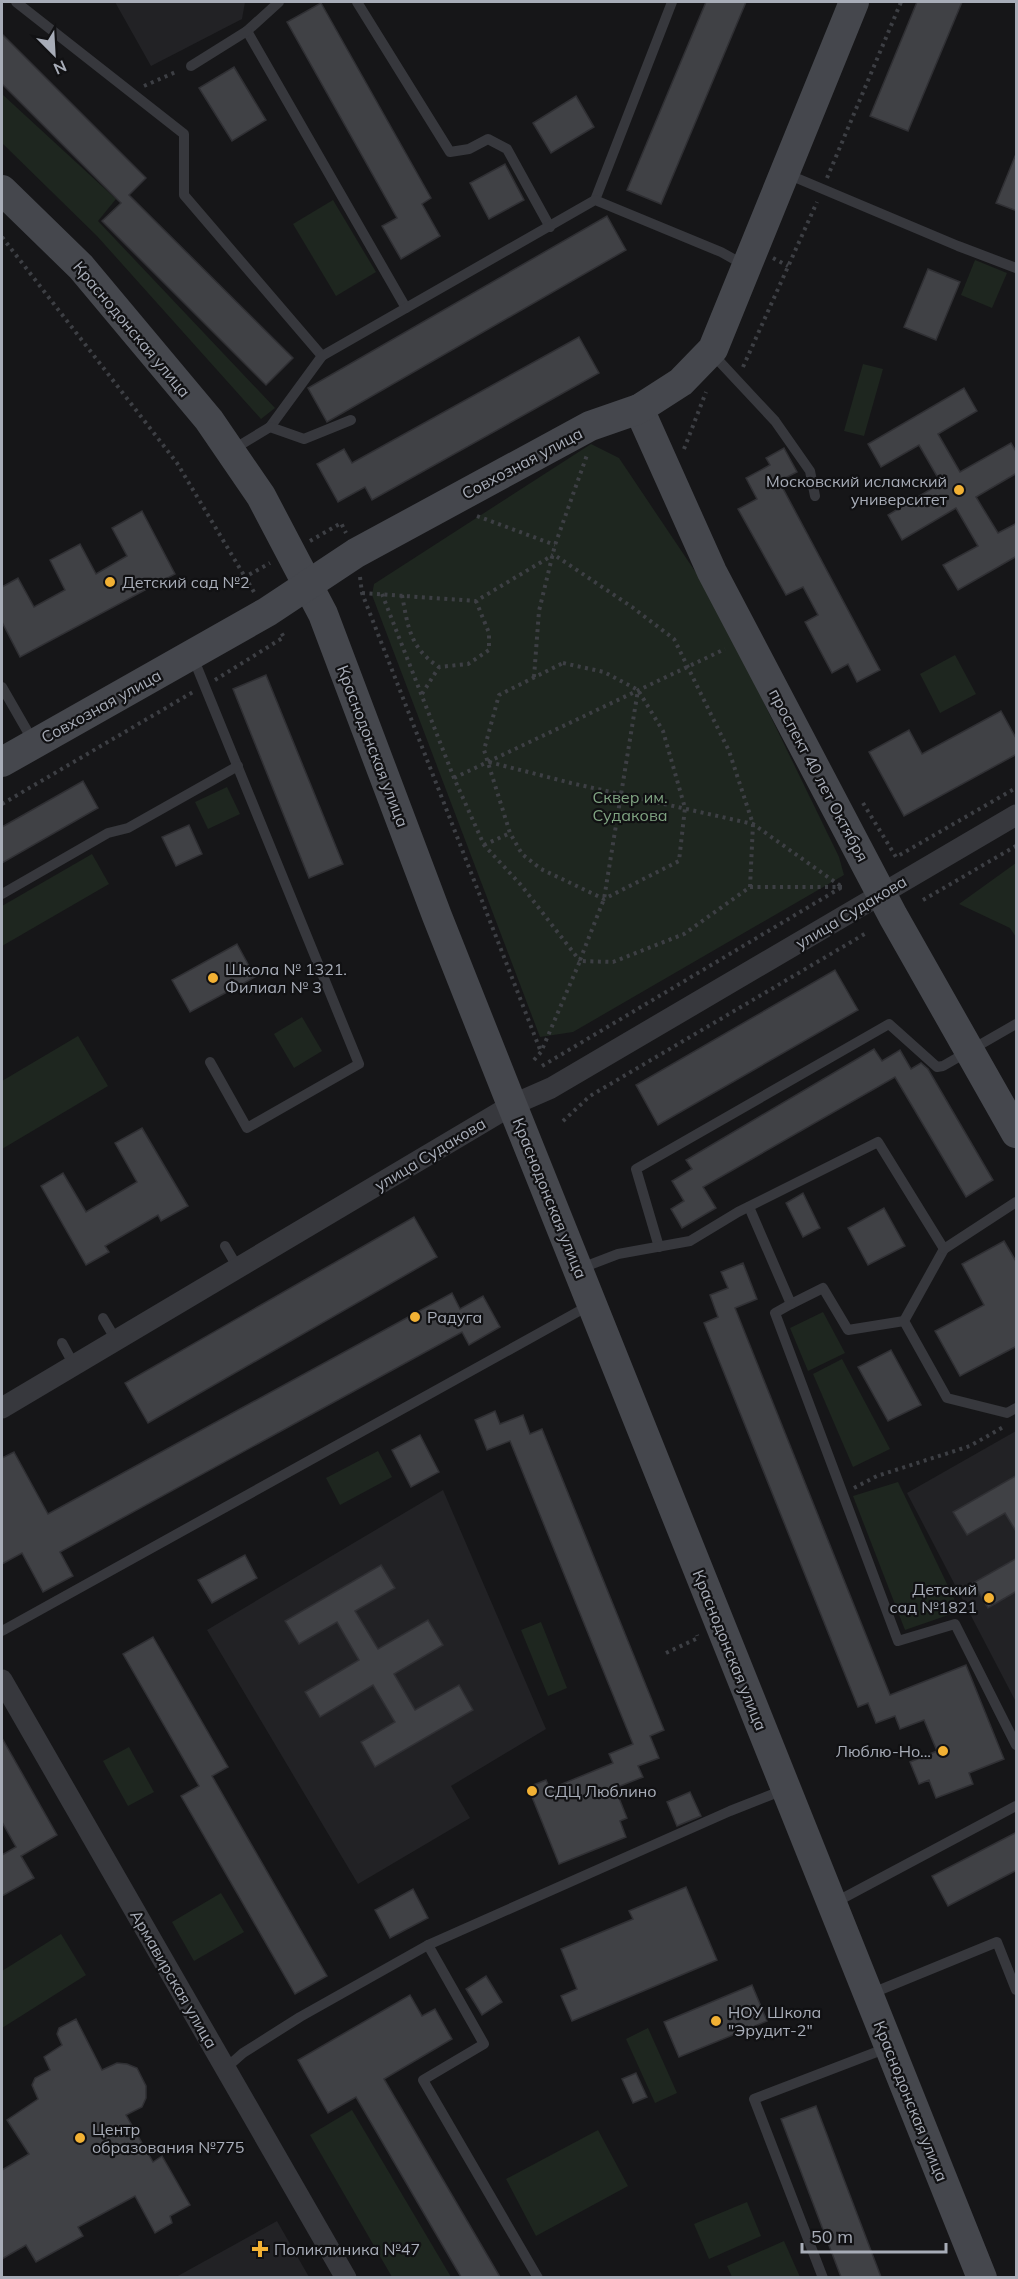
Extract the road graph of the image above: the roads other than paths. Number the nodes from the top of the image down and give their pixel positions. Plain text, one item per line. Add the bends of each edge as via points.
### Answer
1 (16, 2) edge
2 (279, 2) edge
3 (357, 2) edge
4 (672, 2) edge
5 (854, 2) edge
6 (270, 5) edge
7 (247, 31) junction
8 (191, 66) road end
9 (784, 173) junction
10 (2, 190) edge
11 (595, 200) junction
12 (550, 227) junction
13 (747, 266) junction
14 (1017, 268) edge
15 (406, 308) junction
16 (716, 355) junction
17 (322, 356) junction
18 (639, 409) junction
19 (351, 420) dead end
20 (270, 427) junction
21 (232, 451) junction
22 (815, 496) dead end
23 (308, 585) junction
24 (192, 655) junction
25 (2, 687) edge
26 (34, 744) junction
27 (2, 762) edge
28 (238, 766) junction
29 (1017, 815) edge
30 (2, 894) edge
31 (882, 894) junction
32 (1017, 1024) edge
33 (969, 1050) junction
34 (210, 1062) dead end
35 (512, 1105) junction
36 (1017, 1133) edge
37 (1017, 1202) edge
38 (749, 1207) junction
39 (225, 1246) dead end
40 (659, 1247) junction
41 (944, 1249) junction
42 (238, 1268) junction
43 (579, 1269) junction
44 (592, 1303) junction
45 (791, 1304) junction
46 (104, 1318) dead end
47 (904, 1321) junction
48 (116, 1340) junction
49 (62, 1343) dead end
50 (74, 1365) junction
51 (2, 1408) edge
52 (1017, 1408) edge
53 (2, 1631) edge
54 (2, 1680) edge
55 (1017, 1745) edge
56 (786, 1789) junction
57 (1017, 1806) edge
58 (832, 1905) junction
59 (428, 1945) junction
60 (1017, 1990) edge
61 (868, 1995) junction
62 (889, 2047) junction
63 (226, 2068) junction
64 (346, 2277) edge
65 (538, 2277) edge
66 (823, 2277) edge
67 (982, 2277) edge

1 - 17 lane via 184,134 184,195
2 - 6 lane
3 - 12 lane via 450,152 469,149 488,139 507,149
4 - 11 lane
5 - 9 main road, Совхозная улица
6 - 7 lane
7 - 8 lane
7 - 15 lane
9 - 13 main road, Совхозная улица
9 - 14 lane
10 - 21 main road, Краснодонская улица via 81,267
11 - 12 lane
11 - 13 lane
12 - 15 lane
13 - 16 main road, Совхозная улица
15 - 17 lane
16 - 18 main road, Совхозная улица
16 - 22 lane via 775,421 810,471
17 - 20 lane
18 - 23 main road, Совхозная улица via 590,426 356,553
18 - 31 main road, проспект 40 лет Октября via 712,572
19 - 20 lane via 304,439
20 - 21 lane
21 - 23 main road, Краснодонская улица via 261,496
23 - 24 main road, Совхозная улица
23 - 35 main road, Краснодонская улица via 323,614
24 - 26 main road, Совхозная улица
24 - 28 lane
25 - 26 lane
26 - 27 main road, Совхозная улица
28 - 30 lane via 128,828 108,833
28 - 34 lane via 359,1065 247,1128
29 - 31 street, улица Судакова
31 - 33 main road, проспект 40 лет Октября
31 - 35 street, улица Судакова via 551,1088
32 - 33 lane
33 - 36 main road, проспект 40 лет Октября
33 - 40 lane via 937,1067 889,1024 636,1169
35 - 42 street, улица Судакова
35 - 43 main road, Краснодонская улица
37 - 41 lane
38 - 40 lane via 690,1241
38 - 41 lane via 878,1142
38 - 45 lane
39 - 42 lane
40 - 43 lane via 618,1254
41 - 47 lane
42 - 48 street, улица Судакова
43 - 44 main road, Краснодонская улица
44 - 53 lane
44 - 56 main road, Краснодонская улица
45 - 47 lane via 823,1288 848,1330
45 - 55 lane via 775,1313 898,1641 955,1624
46 - 48 lane
47 - 52 lane via 947,1398 1007,1413
48 - 50 street, улица Судакова
49 - 50 lane
50 - 51 street, улица Судакова
54 - 63 street, Армавирская улица
56 - 58 main road, Краснодонская улица
56 - 59 lane
57 - 58 lane
58 - 61 main road, Краснодонская улица
59 - 63 lane via 300,2017 243,2052
59 - 65 lane via 484,2044 423,2080
60 - 61 lane via 997,1942
61 - 62 main road, Краснодонская улица
62 - 66 lane via 754,2099
62 - 67 main road, Краснодонская улица
63 - 64 street, Армавирская улица

